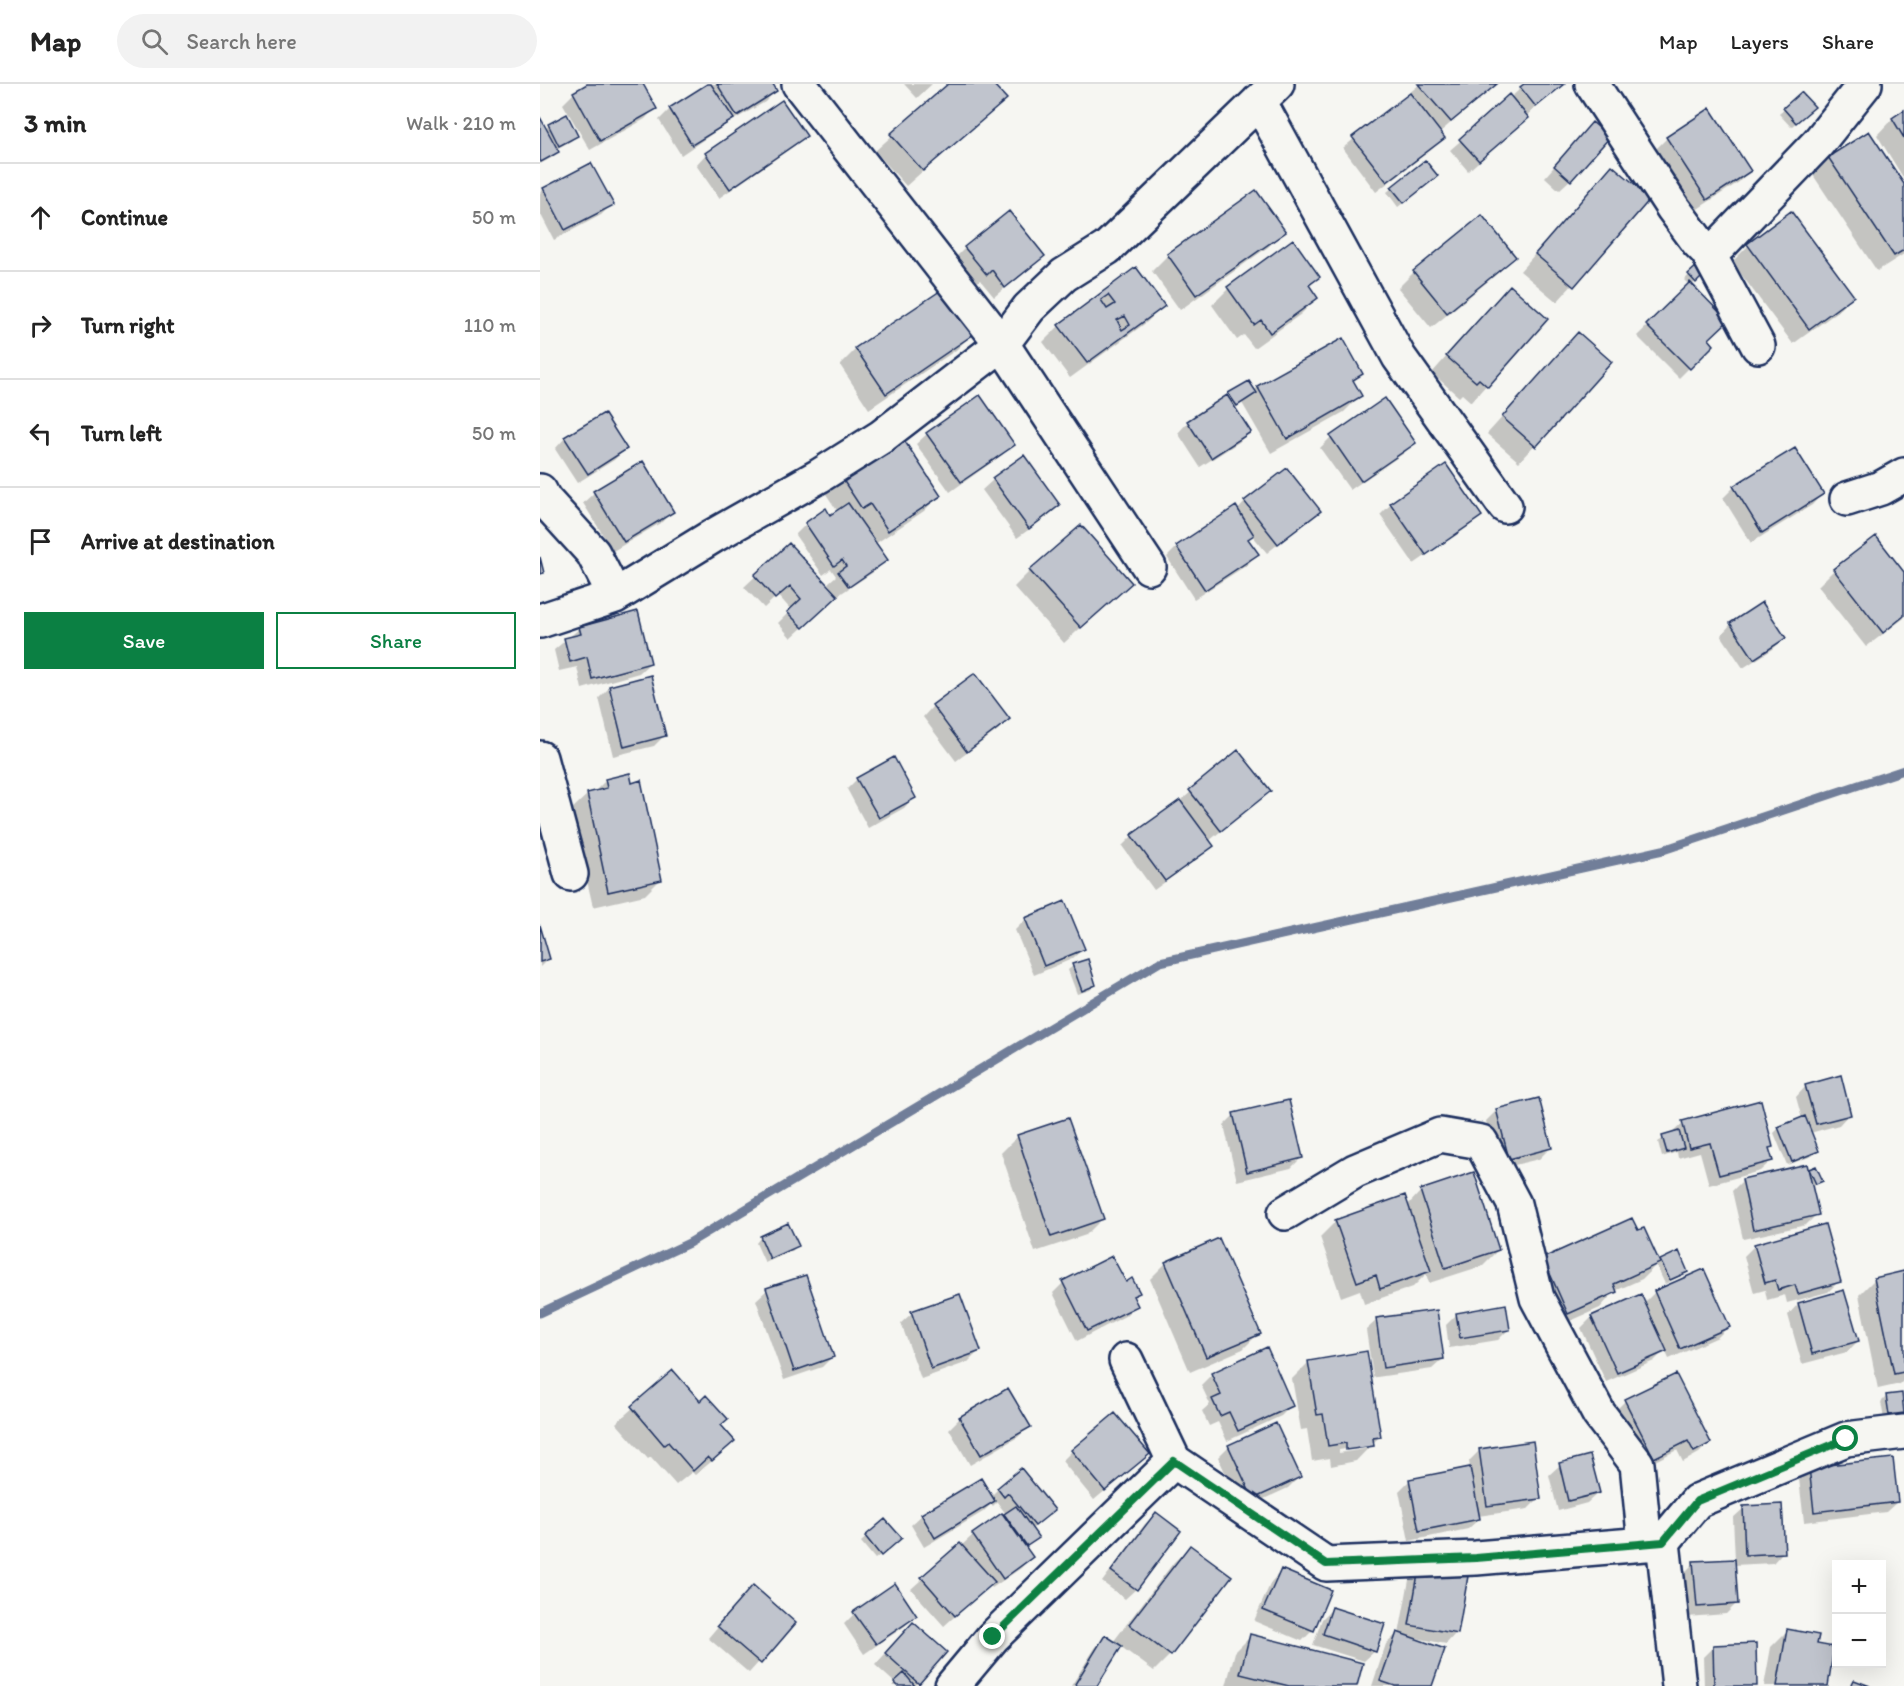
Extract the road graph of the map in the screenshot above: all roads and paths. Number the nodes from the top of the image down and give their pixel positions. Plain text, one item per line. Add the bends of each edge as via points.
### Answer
1 (799, 84) edge
2 (1592, 84) edge
3 (1865, 84) edge
4 (1268, 93) edge
5 (1707, 251) junction
6 (1002, 344) junction
7 (1758, 346) dead end
8 (1904, 475) edge
9 (540, 491) edge
10 (1847, 499) dead end
11 (1505, 506) dead end
12 (1149, 567) dead end
13 (615, 596) junction
14 (540, 621) edge
15 (540, 758) edge
16 (571, 874) dead end
17 (1285, 1213) dead end
18 (1126, 1360) dead end
19 (1904, 1432) edge
20 (1174, 1461) junction
21 (1654, 1543) junction
22 (952, 1686) edge
23 (1679, 1686) edge

1 - 6 street
2 - 5 street via 1673,208
3 - 5 street via 1786,177 1720,245
4 - 6 street via 1107,248 1064,275 1029,308
4 - 11 street via 1399,357
5 - 7 street
6 - 12 street
6 - 13 street via 881,437
8 - 10 street via 1881,488
9 - 13 street via 593,553
13 - 14 street
15 - 16 street
17 - 21 street via 1355,1171 1440,1135 1481,1142 1514,1204 1537,1298 1599,1414 1637,1464
18 - 20 street
19 - 21 street via 1846,1439 1697,1501
20 - 21 street via 1326,1564 1476,1558
20 - 22 street via 993,1637
21 - 23 street

